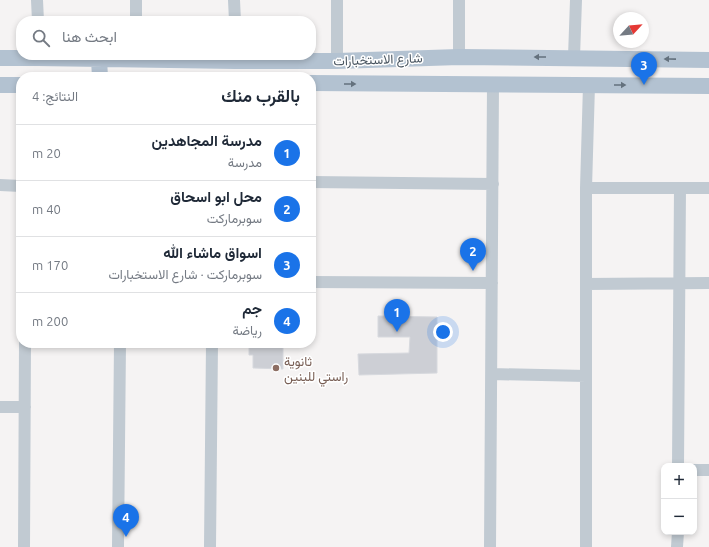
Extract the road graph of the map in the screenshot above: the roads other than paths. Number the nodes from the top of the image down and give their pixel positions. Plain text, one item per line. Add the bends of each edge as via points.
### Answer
1 (38, 0) edge
2 (136, 0) edge
3 (234, 0) edge
4 (337, 0) edge
5 (459, 0) edge
6 (576, 0) edge
7 (38, 16) edge
8 (136, 16) edge
9 (235, 16) edge
10 (459, 56) junction
11 (16, 57) edge
12 (0, 58) edge
13 (574, 58) junction
14 (99, 60) edge
15 (303, 60) edge
16 (709, 60) edge
17 (337, 61) junction
18 (100, 72) edge
19 (316, 83) edge
20 (0, 85) edge
21 (16, 85) edge
22 (493, 85) junction
23 (589, 85) junction
24 (709, 86) edge
25 (316, 182) edge
26 (493, 184) junction
27 (0, 185) edge
28 (16, 186) edge
29 (586, 188) junction
30 (680, 188) junction
31 (709, 188) edge
32 (316, 282) edge
33 (492, 283) junction
34 (709, 283) edge
35 (586, 284) junction
36 (679, 284) junction
37 (25, 348) edge
38 (120, 348) edge
39 (212, 348) edge
40 (492, 374) junction
41 (586, 376) junction
42 (0, 407) edge
43 (25, 407) junction
44 (678, 463) edge
45 (697, 470) edge
46 (709, 470) edge
47 (678, 535) edge
48 (24, 547) edge
49 (118, 547) edge
50 (210, 547) edge
51 (490, 547) edge
52 (586, 547) edge
53 (677, 547) edge

1 - 7 street
2 - 8 street
3 - 9 street
4 - 17 street
5 - 10 street
6 - 13 street
13 -> 10 main road, شارع الاستخبارات
10 - 17 main road, شارع الاستخبارات
11 - 12 main road, شارع الاستخبارات
16 -> 13 main road, شارع الاستخبارات
14 - 18 main road
15 - 17 main road, شارع الاستخبارات
19 -> 22 main road, شارع الاستخبارات
20 - 21 main road
22 - 23 main road, شارع الاستخبارات
22 - 26 street
23 -> 24 main road, شارع الاستخبارات
23 - 29 street
25 - 26 street
26 - 33 street
27 - 28 street
29 - 30 street
29 - 35 street
30 - 31 street
30 - 36 street
32 - 33 street
33 - 40 street
34 - 36 street
35 - 36 street
35 - 41 street
36 - 44 street
37 - 43 street
38 - 49 street
39 - 50 street
40 - 41 street
40 - 51 street
41 - 52 street
42 - 43 street
43 - 48 street
45 - 46 street
47 - 53 street

